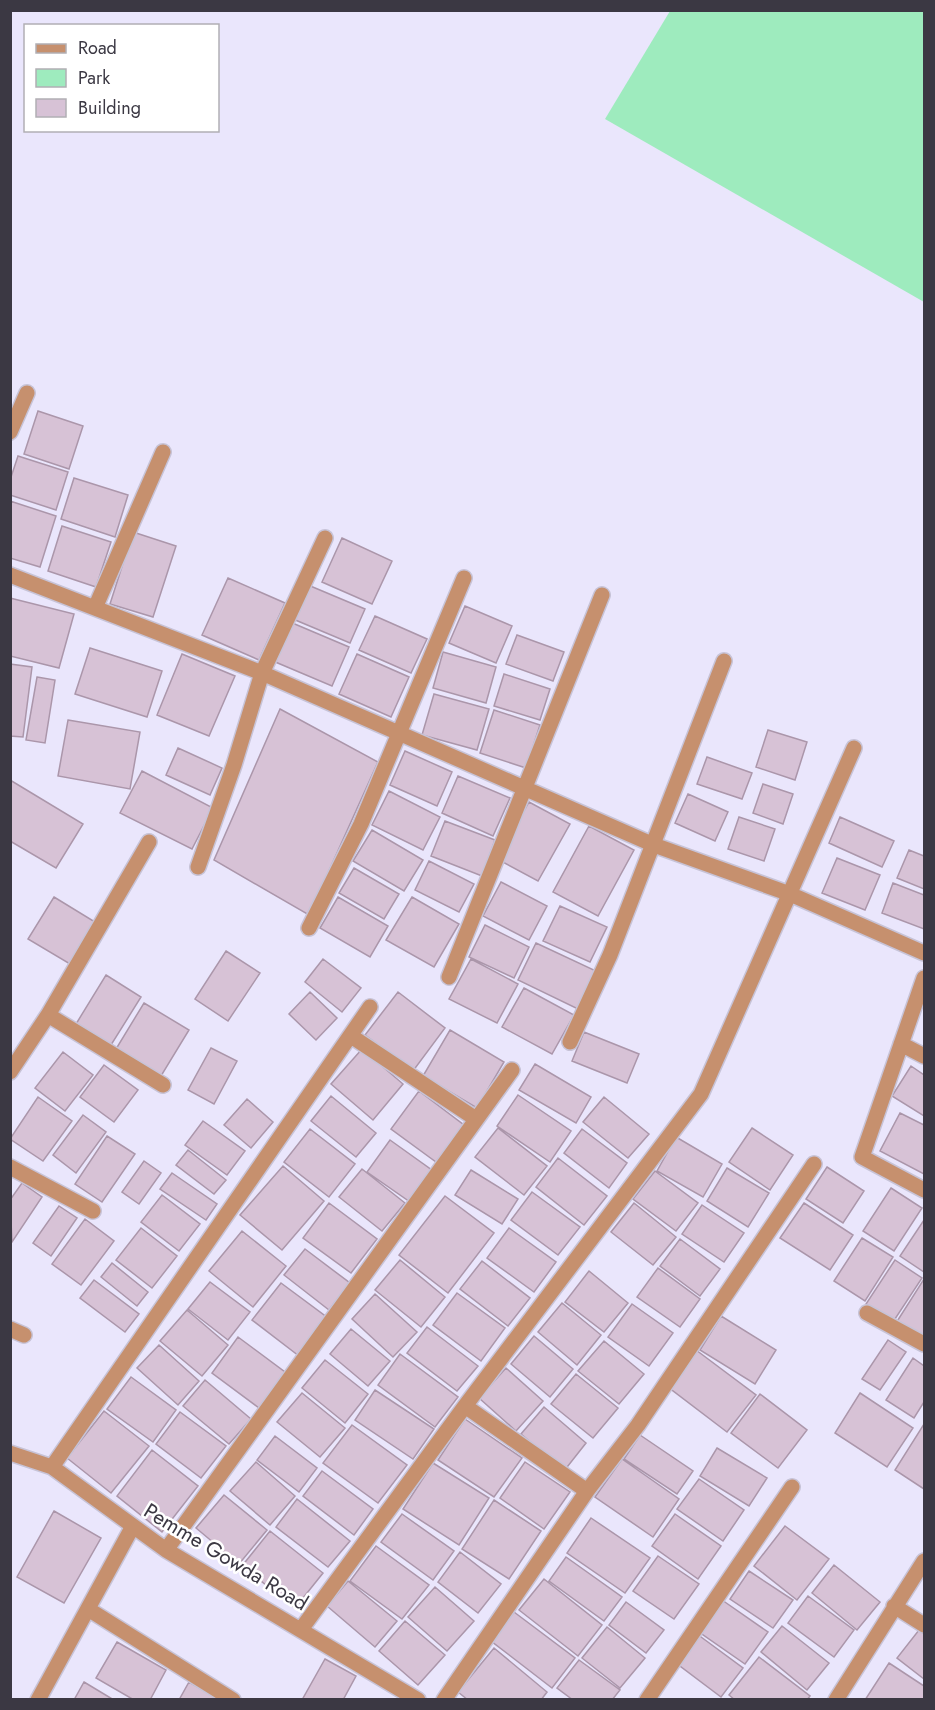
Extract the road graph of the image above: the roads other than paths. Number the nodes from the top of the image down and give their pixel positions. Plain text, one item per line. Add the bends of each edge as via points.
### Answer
1 (27, 393) dead end
2 (10, 432) edge
3 (163, 452) dead end
4 (325, 538) dead end
5 (10, 575) edge
6 (464, 579) dead end
7 (602, 595) dead end
8 (95, 608) junction
9 (724, 661) dead end
10 (262, 673) junction
11 (397, 733) junction
12 (854, 748) dead end
13 (526, 789) junction
14 (149, 842) dead end
15 (654, 845) junction
16 (198, 867) dead end
17 (790, 894) junction
18 (309, 928) dead end
19 (924, 954) edge
20 (449, 977) dead end
21 (924, 978) edge
22 (370, 1007) dead end
23 (48, 1015) junction
24 (351, 1036) junction
25 (570, 1042) dead end
26 (902, 1044) junction
27 (924, 1056) edge
28 (512, 1070) dead end
29 (10, 1071) edge
30 (163, 1085) dead end
31 (476, 1119) junction
32 (814, 1164) dead end
33 (10, 1167) edge
34 (924, 1190) edge
35 (93, 1211) dead end
36 (867, 1313) dead end
37 (924, 1344) edge
38 (465, 1406) junction
39 (10, 1454) edge
40 (52, 1467) junction
41 (792, 1487) dead end
42 (587, 1491) junction
43 (133, 1526) junction
44 (166, 1550) junction
45 (924, 1561) edge
46 (894, 1606) junction
47 (88, 1609) junction
48 (924, 1625) edge
49 (302, 1628) junction
50 (38, 1700) edge
51 (233, 1700) edge
52 (418, 1700) edge
53 (444, 1700) edge
54 (647, 1700) edge
55 (836, 1700) edge

1 - 2 street
3 - 8 street
4 - 10 street
5 - 8 street
6 - 11 street
7 - 13 street
8 - 10 street
9 - 15 street
10 - 11 street
10 - 16 street
11 - 13 street
11 - 18 street via 361,824
12 - 17 street
13 - 15 street
13 - 20 street
14 - 23 street
15 - 17 street
15 - 25 street
17 - 19 street
17 - 38 street via 701,1094
21 - 26 street
22 - 24 street
23 - 29 street
23 - 30 street
24 - 31 street
24 - 40 street
26 - 27 street
26 - 34 street via 862,1157
28 - 31 street
31 - 44 street
32 - 42 street via 638,1425
33 - 35 street
36 - 37 street
38 - 42 street
38 - 49 street
39 - 40 street, Pemme Gowda Road
40 - 43 street, Pemme Gowda Road
41 - 54 street
42 - 53 street
43 - 44 street, Pemme Gowda Road
43 - 47 street
44 - 49 street, Pemme Gowda Road
45 - 46 street
46 - 48 street
46 - 55 street
47 - 50 street
47 - 51 street
49 - 52 street, Pemme Gowda Road

